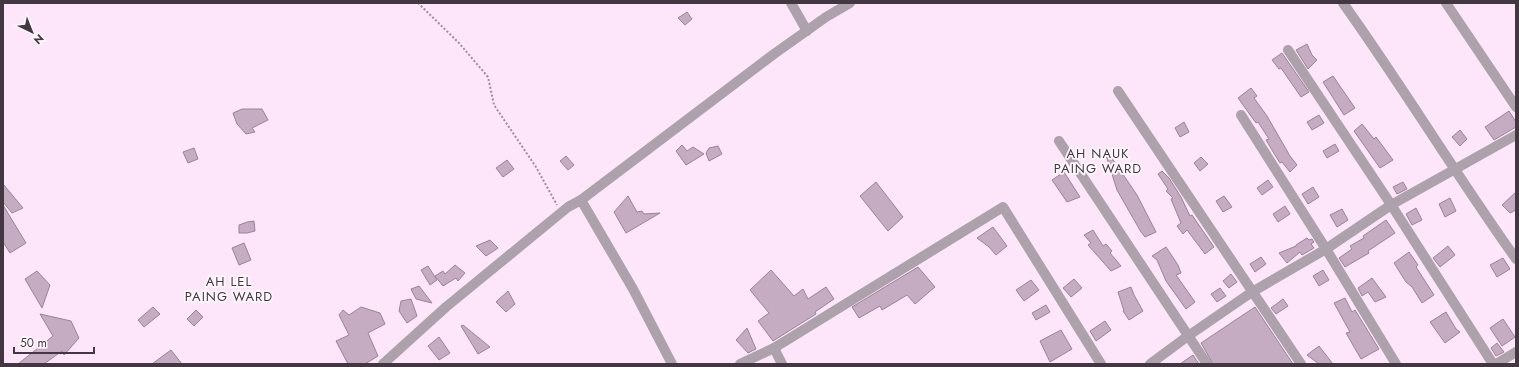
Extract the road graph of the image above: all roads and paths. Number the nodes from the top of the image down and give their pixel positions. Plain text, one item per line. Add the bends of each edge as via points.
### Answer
1 (418, 3) edge
2 (791, 3) edge
3 (850, 3) edge
4 (1343, 3) edge
5 (1446, 3) edge
6 (807, 31) junction
7 (1288, 50) dead end
8 (1118, 91) dead end
9 (1516, 107) edge
10 (1241, 115) dead end
11 (1516, 135) edge
12 (1059, 141) dead end
13 (1454, 170) junction
14 (581, 200) junction
15 (1391, 205) junction
16 (563, 212) junction
17 (1326, 249) junction
18 (1516, 259) edge
19 (1252, 292) junction
20 (1188, 336) junction
21 (774, 348) junction
22 (1516, 352) edge
23 (382, 364) edge
24 (672, 364) edge
25 (740, 364) edge
26 (782, 364) edge
27 (1101, 364) edge
28 (1150, 364) edge
29 (1207, 364) edge
30 (1301, 364) edge
31 (1396, 364) edge
32 (1493, 364) edge
33 (1496, 364) edge

1 - 16 path via 459,43 488,77 494,106 521,143
2 - 6 street
3 - 6 street
4 - 13 street
5 - 9 street
6 - 14 street
7 - 15 street
8 - 19 street
10 - 17 street
11 - 13 street
12 - 20 street
13 - 15 street
13 - 18 street
14 - 16 street
14 - 24 street via 633,289
15 - 17 street
15 - 32 street
16 - 23 street via 446,307
17 - 19 street
17 - 31 street
19 - 20 street
19 - 30 street
20 - 28 street
20 - 29 street
21 - 25 street
21 - 26 street
21 - 27 street via 1003,208
22 - 33 street

